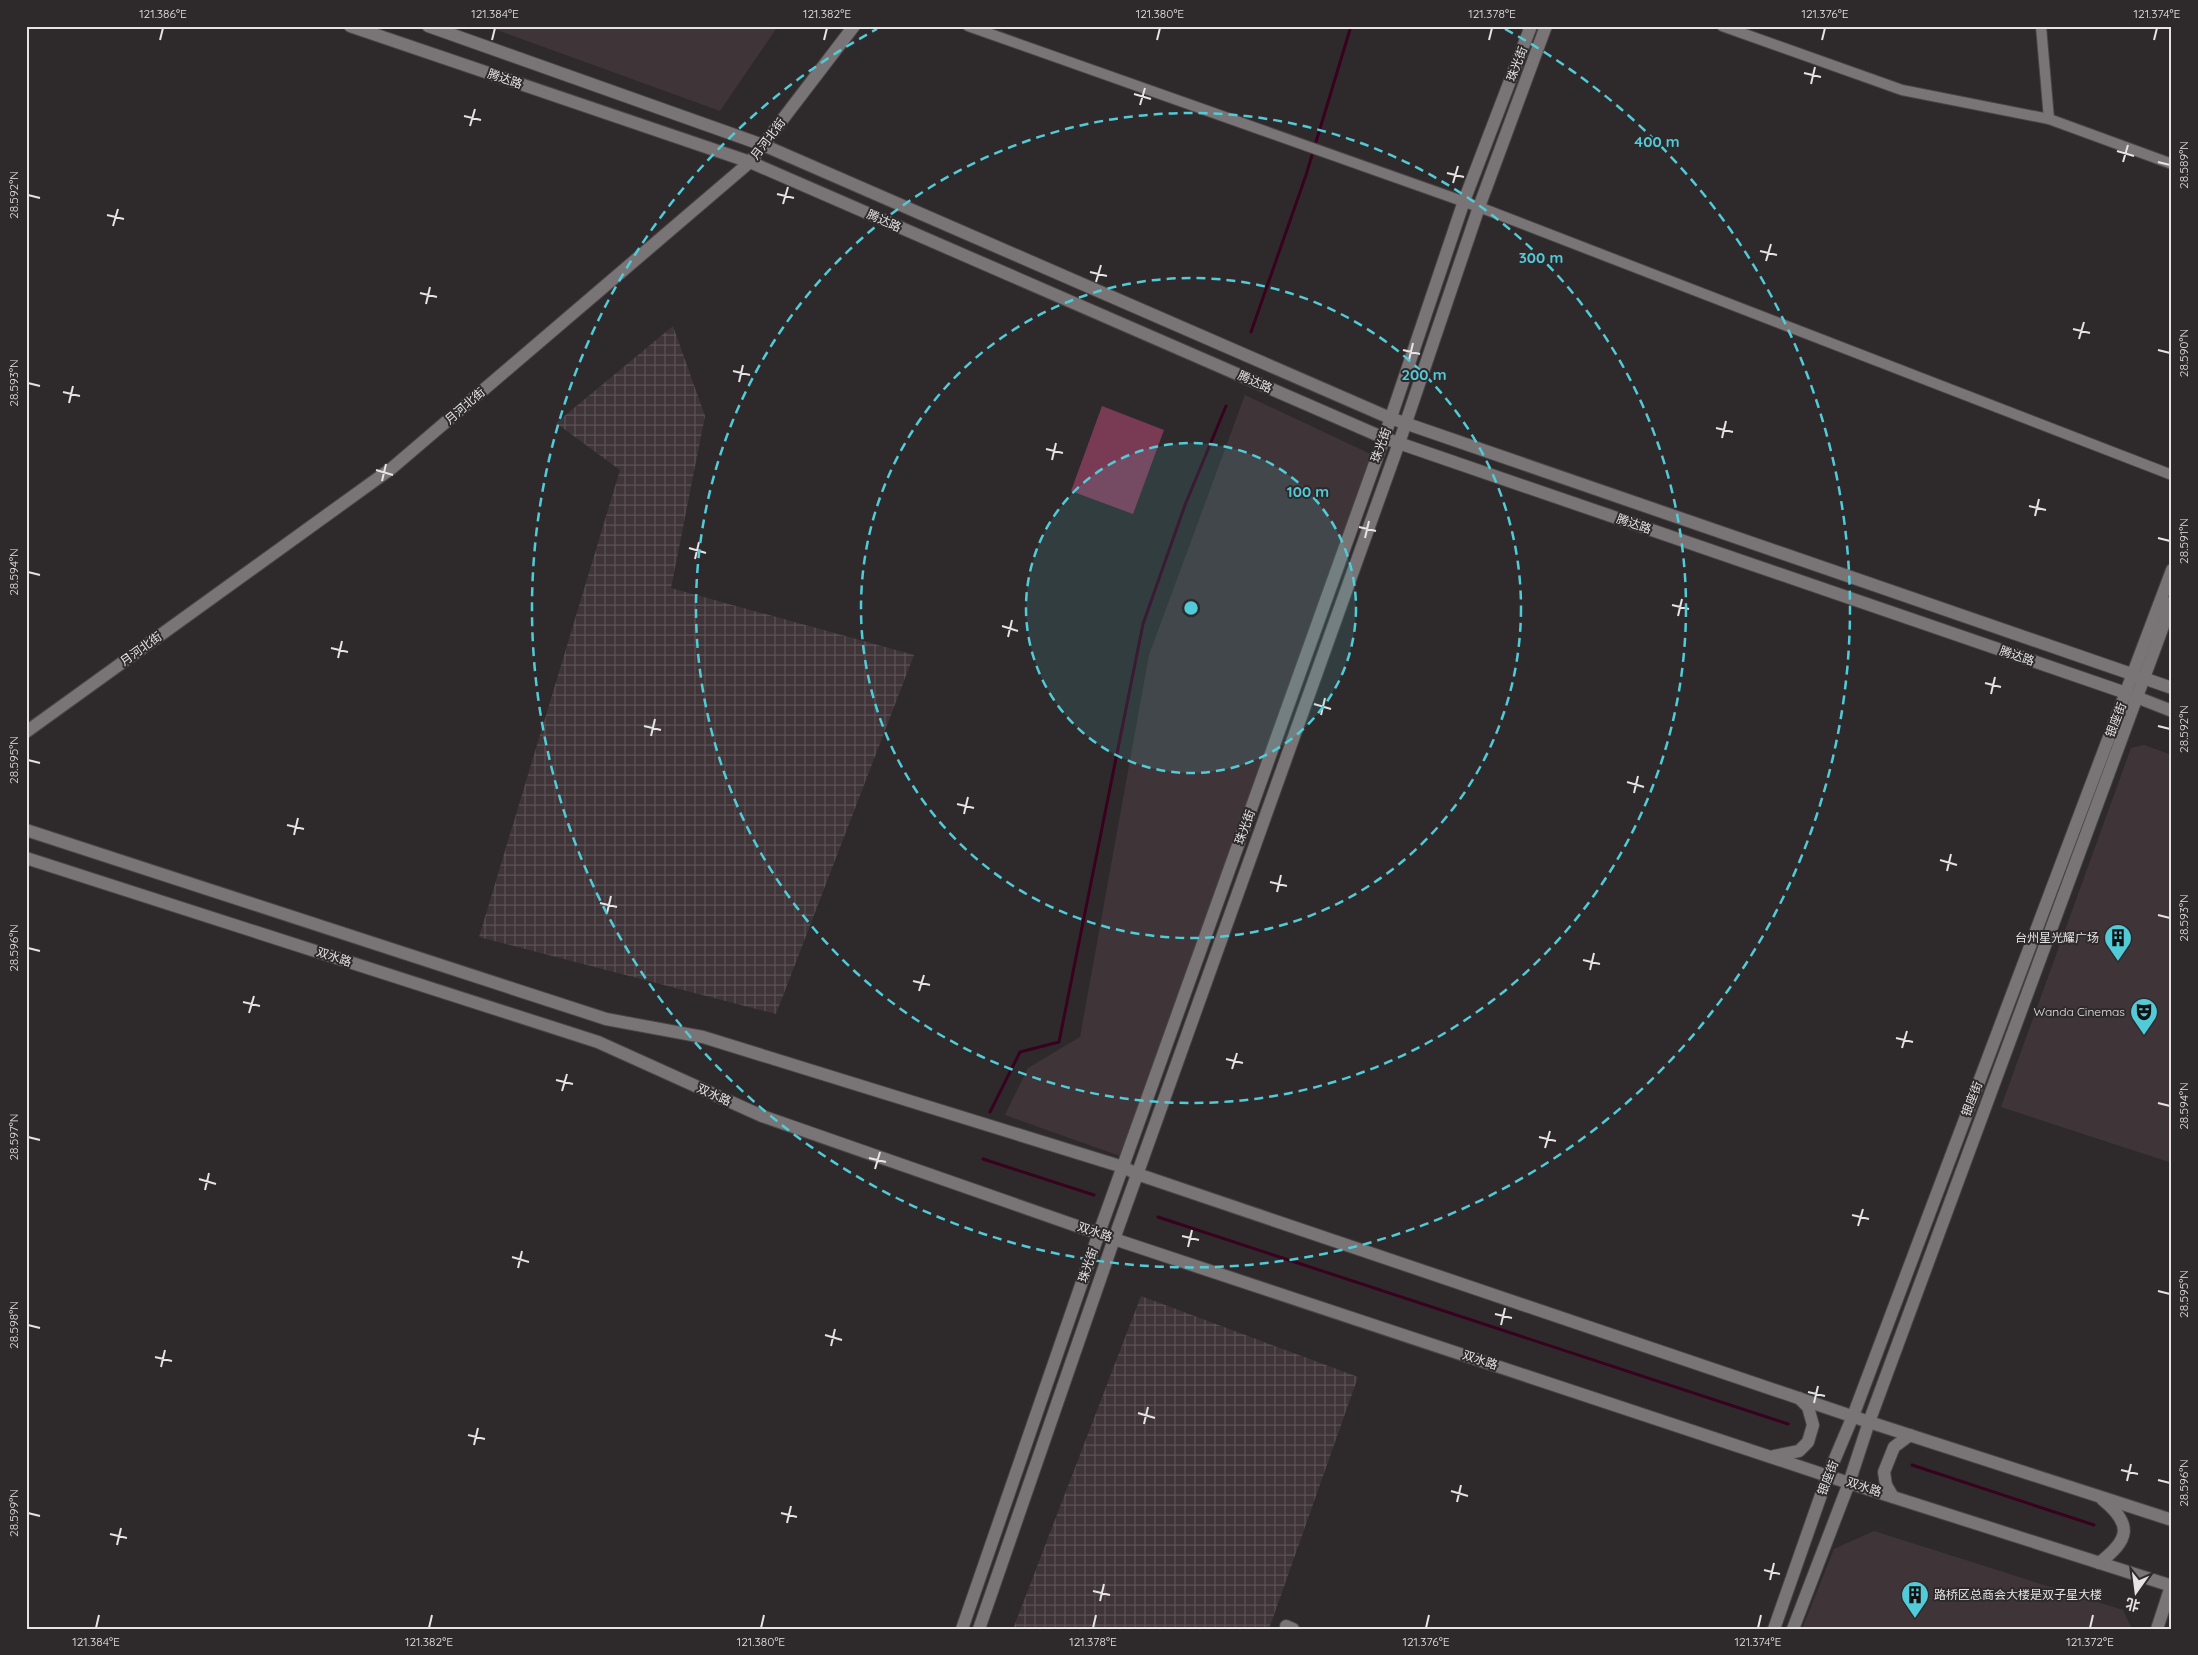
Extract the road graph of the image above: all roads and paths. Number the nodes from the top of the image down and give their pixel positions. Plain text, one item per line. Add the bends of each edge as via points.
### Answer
1 (350, 26) edge
2 (428, 26) edge
3 (854, 26) edge
4 (968, 26) edge
5 (1531, 26) edge
6 (1546, 26) edge
7 (1722, 26) edge
8 (2041, 26) edge
9 (2049, 119) junction
10 (763, 145) junction
11 (750, 162) junction
12 (2172, 164) edge
13 (1464, 201) junction
14 (1479, 207) junction
15 (1390, 418) junction
16 (1405, 424) junction
17 (1384, 438) junction
18 (1399, 443) junction
19 (2172, 475) edge
20 (2172, 570) edge
21 (2172, 602) edge
22 (2139, 675) junction
23 (2172, 688) edge
24 (2131, 695) junction
25 (2172, 711) edge
26 (26, 732) edge
27 (26, 830) edge
28 (26, 858) edge
29 (1123, 1167) junction
30 (1138, 1174) junction
31 (1099, 1233) junction
32 (1114, 1238) junction
33 (1799, 1397) junction
34 (1853, 1416) junction
35 (1869, 1422) junction
36 (1910, 1435) junction
37 (1772, 1456) junction
38 (1828, 1475) junction
39 (1849, 1483) junction
40 (2097, 1494) junction
41 (1893, 1497) junction
42 (2172, 1520) edge
43 (2099, 1563) junction
44 (2172, 1585) edge
45 (962, 1629) edge
46 (979, 1629) edge
47 (1774, 1629) edge
48 (1793, 1629) edge
49 (2157, 1629) edge

1 - 11 main road, 腾达路
2 - 10 main road, 腾达路
3 - 10 main road, 月河北街
4 - 13 street
5 - 13 main road, 珠光街
6 - 14 main road, 珠光街
7 - 9 street via 1902,90
8 - 9 street
9 - 12 street
10 - 11 main road, 月河北街
10 - 15 main road, 腾达路
11 - 17 main road, 腾达路
11 - 26 main road, 月河北街 via 392,468
13 - 14 street
13 - 15 main road, 珠光街
14 - 16 main road, 珠光街
14 - 19 street
15 - 16 main road, 腾达路
15 - 17 main road, 珠光街
16 - 18 main road, 珠光街
16 - 22 main road, 腾达路
17 - 18 main road, 腾达路
17 - 29 main road, 珠光街
18 - 24 main road, 腾达路
18 - 30 main road, 珠光街
20 - 22 main road, 银座街
21 - 22 main road
22 - 23 main road, 腾达路
22 - 24 main road, 银座街
24 - 25 main road, 腾达路
24 - 34 main road, 银座街
24 - 35 main road, 银座街
27 - 29 main road, 双水路 via 606,1019 703,1037
28 - 31 main road, 双水路 via 598,1042 762,1116
29 - 30 main road, 双水路
29 - 31 main road, 珠光街
30 - 32 main road, 珠光街
30 - 33 main road, 双水路
31 - 32 main road, 双水路
31 - 45 main road, 珠光街
32 - 37 main road, 双水路
32 - 46 main road, 珠光街
33 - 34 main road, 双水路
33 - 37 main road via 1808,1407 1813,1425 1808,1442 1799,1451
34 - 35 main road, 双水路
34 - 38 main road, 银座街
35 - 36 main road, 双水路
35 - 39 main road, 银座街
36 - 40 main road, 双水路
36 - 41 main road via 1894,1447 1884,1472 1886,1485
37 - 38 main road, 双水路
38 - 39 main road, 双水路
38 - 47 main road, 银座街
39 - 41 main road, 双水路
39 - 48 main road, 银座街
40 - 42 main road, 双水路
40 - 43 main road via 2119,1515 2124,1529 2122,1543
41 - 43 main road, 双水路
43 - 44 main road, 双水路
44 - 49 main road

